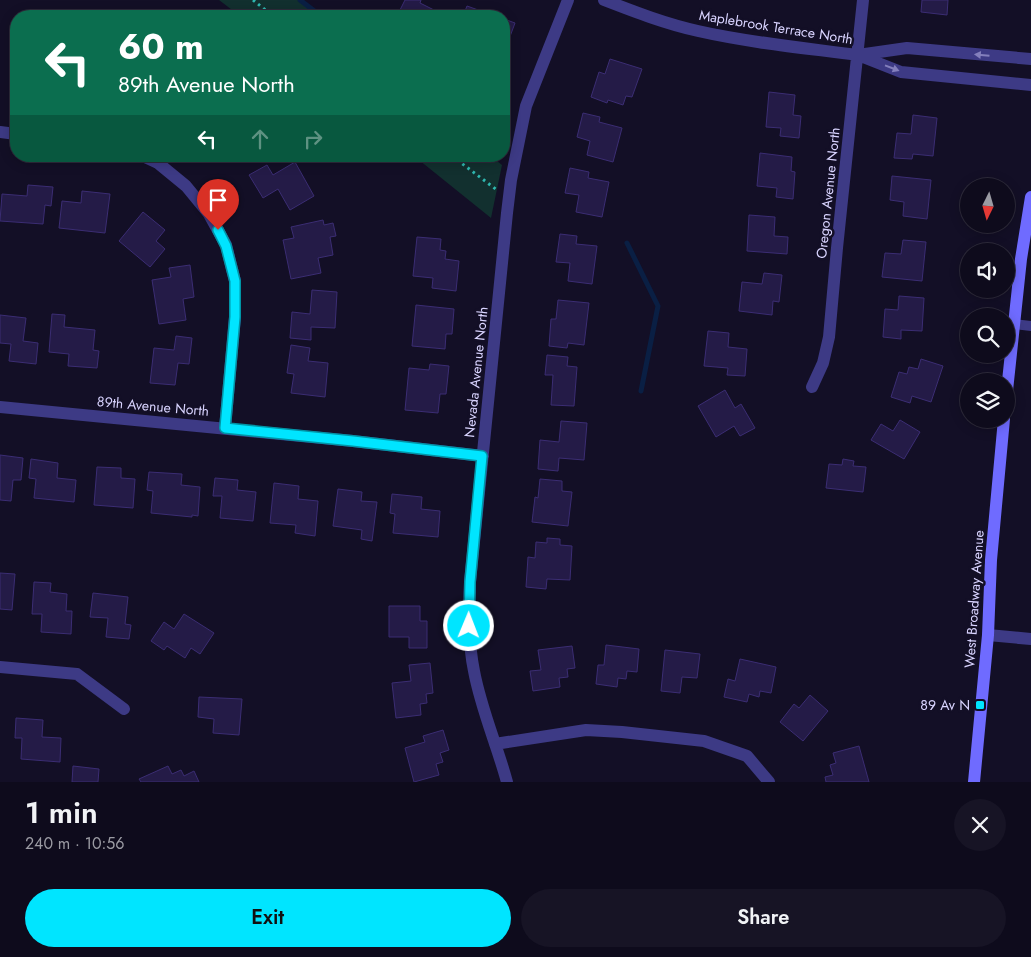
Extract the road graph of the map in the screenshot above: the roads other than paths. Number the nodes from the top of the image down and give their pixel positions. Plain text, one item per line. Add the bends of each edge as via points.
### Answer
1 (568, 0) edge
2 (604, 0) edge
3 (863, 0) edge
4 (858, 55) junction
5 (1031, 59) edge
6 (1031, 85) edge
7 (156, 162) edge
8 (1031, 197) edge
9 (1015, 315) edge
10 (1015, 324) edge
11 (1031, 326) edge
12 (812, 387) dead end
13 (0, 407) edge
14 (225, 428) junction
15 (1003, 428) edge
16 (482, 456) junction
17 (988, 635) junction
18 (1031, 639) edge
19 (0, 668) edge
20 (124, 709) dead end
21 (496, 744) junction
22 (507, 782) edge
23 (769, 782) edge
24 (974, 782) edge

1 - 16 street, Nevada Avenue North via 526,106 510,192
2 - 4 street, Maplebrook Terrace North via 698,31
3 - 4 street, Oregon Avenue North
5 -> 4 street, Maplebrook Terrace North via 907,48
4 -> 6 street, Maplebrook Terrace North via 901,72
4 - 12 street, Oregon Avenue North via 829,337 823,363
7 - 14 street via 186,186 209,214 226,246 235,281 235,317
8 - 9 main road
10 - 11 lane
13 - 14 street, 89th Avenue North
14 - 16 street, 89th Avenue North
15 - 17 main road, West Broadway Avenue via 990,560
16 - 21 street, Nevada Avenue North via 469,626 473,670
17 - 18 street
17 - 24 main road, West Broadway Avenue
19 - 20 street via 77,674
21 - 22 street, Nevada Avenue North
21 - 23 street via 586,730 704,741 747,756

